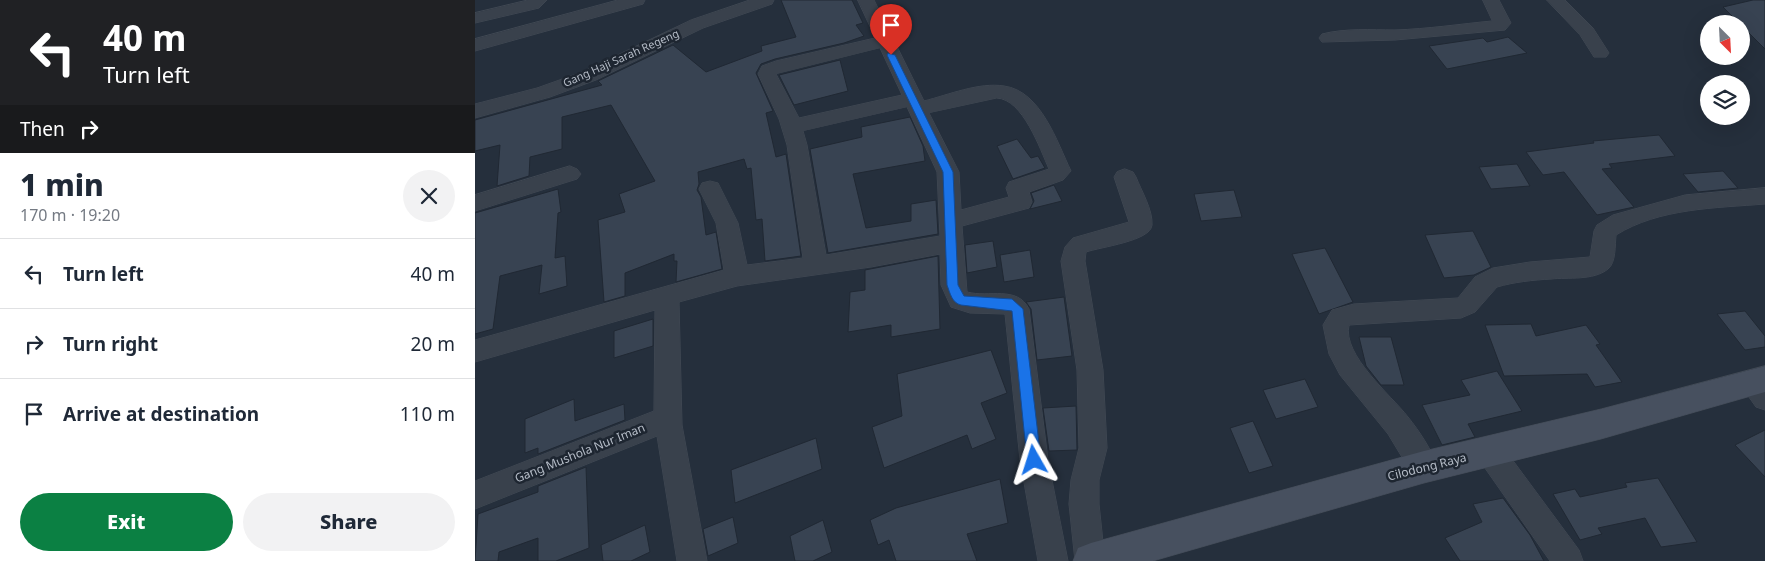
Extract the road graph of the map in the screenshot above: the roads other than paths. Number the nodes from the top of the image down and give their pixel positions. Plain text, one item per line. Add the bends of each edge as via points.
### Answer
1 (539, 0) edge
2 (637, 0) edge
3 (766, 0) edge
4 (866, 0) edge
5 (1491, 0) edge
6 (1555, 0) edge
7 (475, 18) edge
8 (1328, 38) dead end
9 (884, 41) junction
10 (475, 45) edge
11 (1600, 53) dead end
12 (916, 104) junction
13 (475, 111) edge
14 (791, 126) junction
15 (570, 174) dead end
16 (1125, 177) dead end
17 (710, 189) dead end
18 (1765, 196) edge
19 (475, 203) edge
20 (951, 232) junction
21 (816, 264) junction
22 (737, 276) junction
23 (667, 297) junction
24 (475, 351) edge
25 (1761, 387) edge
26 (668, 425) junction
27 (1490, 452) junction
28 (1424, 467) junction
29 (475, 494) edge
30 (1096, 559) edge
31 (692, 561) edge
32 (1053, 561) edge
33 (1568, 561) edge

1 - 7 street
2 - 10 street
3 - 13 street, Gang Haji Sarah Regeng via 697,24 589,76 543,93
4 - 9 street
5 - 8 street via 1502,23 1499,26
6 - 11 street via 1587,32
9 - 12 street
9 - 14 street via 769,70 767,74
12 - 14 street
12 - 20 street via 948,172
12 - 20 street via 1004,92 1033,115 1059,170 1056,175 1017,188 1021,202
14 - 21 street via 797,145
15 - 19 street
16 - 30 street via 1141,226 1127,233 1081,244 1076,247 1073,261 1090,370 1093,448 1085,480 1084,504
17 - 22 street via 727,223
18 - 28 street via 1685,203 1621,221 1605,231 1601,262 1594,266 1493,278 1481,283 1473,300 1461,308 1341,317 1335,326 1339,352 1398,425
20 - 21 street via 871,258
20 - 32 street via 953,285 961,301 1012,304 1017,309 1034,460
21 - 22 street
22 - 23 street
23 - 24 street
23 - 26 street
25 - 27 street, Cilodong Raya
26 - 29 street, Gang Mushola Nur Iman via 663,422 650,425
26 - 31 street
27 - 28 street, Cilodong Raya
27 - 33 street
28 - 30 street, Cilodong Raya

